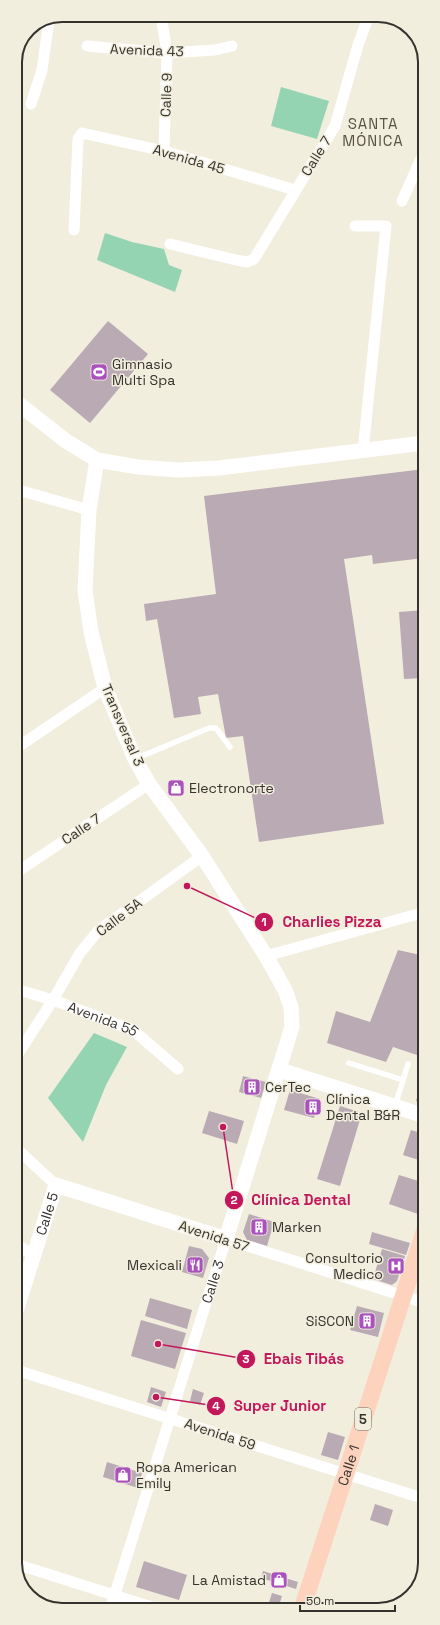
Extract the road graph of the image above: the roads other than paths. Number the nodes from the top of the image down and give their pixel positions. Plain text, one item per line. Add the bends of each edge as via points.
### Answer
1 (162, 22) edge
2 (366, 22) edge
3 (48, 24) edge
4 (87, 46) dead end
5 (232, 46) dead end
6 (167, 53) junction
7 (31, 104) dead end
8 (164, 151) junction
9 (418, 165) edge
10 (295, 190) junction
11 (402, 201) dead end
12 (355, 226) dead end
13 (74, 230) dead end
14 (170, 244) dead end
15 (22, 406) edge
16 (418, 444) edge
17 (363, 451) junction
18 (97, 460) junction
19 (22, 491) edge
20 (89, 510) junction
21 (106, 688) junction
22 (22, 744) edge
23 (230, 747) dead end
24 (135, 759) junction
25 (149, 784) junction
26 (202, 856) junction
27 (22, 869) edge
28 (418, 914) edge
29 (266, 956) junction
30 (22, 991) edge
31 (53, 1000) junction
32 (22, 1048) edge
33 (349, 1063) dead end
34 (408, 1064) dead end
35 (178, 1069) dead end
36 (280, 1070) junction
37 (403, 1080) junction
38 (394, 1107) junction
39 (418, 1114) edge
40 (22, 1154) edge
41 (56, 1185) junction
42 (226, 1239) junction
43 (22, 1248) edge
44 (418, 1251) edge
45 (33, 1256) junction
46 (22, 1292) edge
47 (403, 1296) junction
48 (418, 1301) edge
49 (22, 1372) edge
50 (170, 1419) junction
51 (346, 1474) junction
52 (418, 1497) edge
53 (22, 1566) edge
54 (115, 1595) junction
55 (112, 1603) edge
56 (139, 1603) edge
57 (304, 1603) edge

1 - 6 street, Calle 9
2 - 10 street, Calle 7 via 336,126
3 - 7 street via 42,70
4 - 6 street, Avenida 43
5 - 6 street, Avenida 43 via 215,50
6 - 8 street, Calle 9
8 - 10 street, Avenida 45
8 - 13 street, Avenida 45 via 82,133 78,139
9 - 11 street
10 - 14 street, Calle 7 via 254,259 247,262
12 - 17 street via 386,226
15 - 18 street via 66,441
16 - 17 street
17 - 18 street via 219,468 178,470
18 - 20 street, Transversal 3
19 - 20 street
20 - 21 street, Transversal 3 via 85,590 90,632
21 - 22 street
21 - 24 street, Transversal 3
23 - 24 lane via 216,728 209,728
24 - 25 street, Transversal 3
25 - 26 street, Transversal 3
25 - 27 street, Calle 7
26 - 29 street, Transversal 3
26 - 31 street, Calle 5A via 98,931 80,953
28 - 29 street
29 - 36 street, Calle 3 via 285,990 291,1007 292,1027
30 - 31 street, Avenida 55
31 - 32 street, Calle 5A
31 - 35 street, Avenida 55 via 133,1030
33 - 37 lane
34 - 37 lane
36 - 38 street
36 - 42 street, Calle 3
37 - 38 lane
38 - 39 street
40 - 41 street, Avenida 57
41 - 42 street, Avenida 57
41 - 45 street, Calle 5
42 - 47 street, Avenida 57
42 - 50 street, Calle 3
43 - 45 street
44 - 47 main road, Calle 1 / 5
45 - 46 street, Calle 5
47 - 48 street, Avenida 57
47 - 51 main road, Calle 1 / 5
49 - 50 street, Avenida 59
50 - 51 street, Avenida 59
50 - 54 street, Calle 3
51 - 52 street, Avenida 59
51 - 57 main road, Calle 1 / 5
53 - 54 street
54 - 55 street, Calle 3
54 - 56 street

